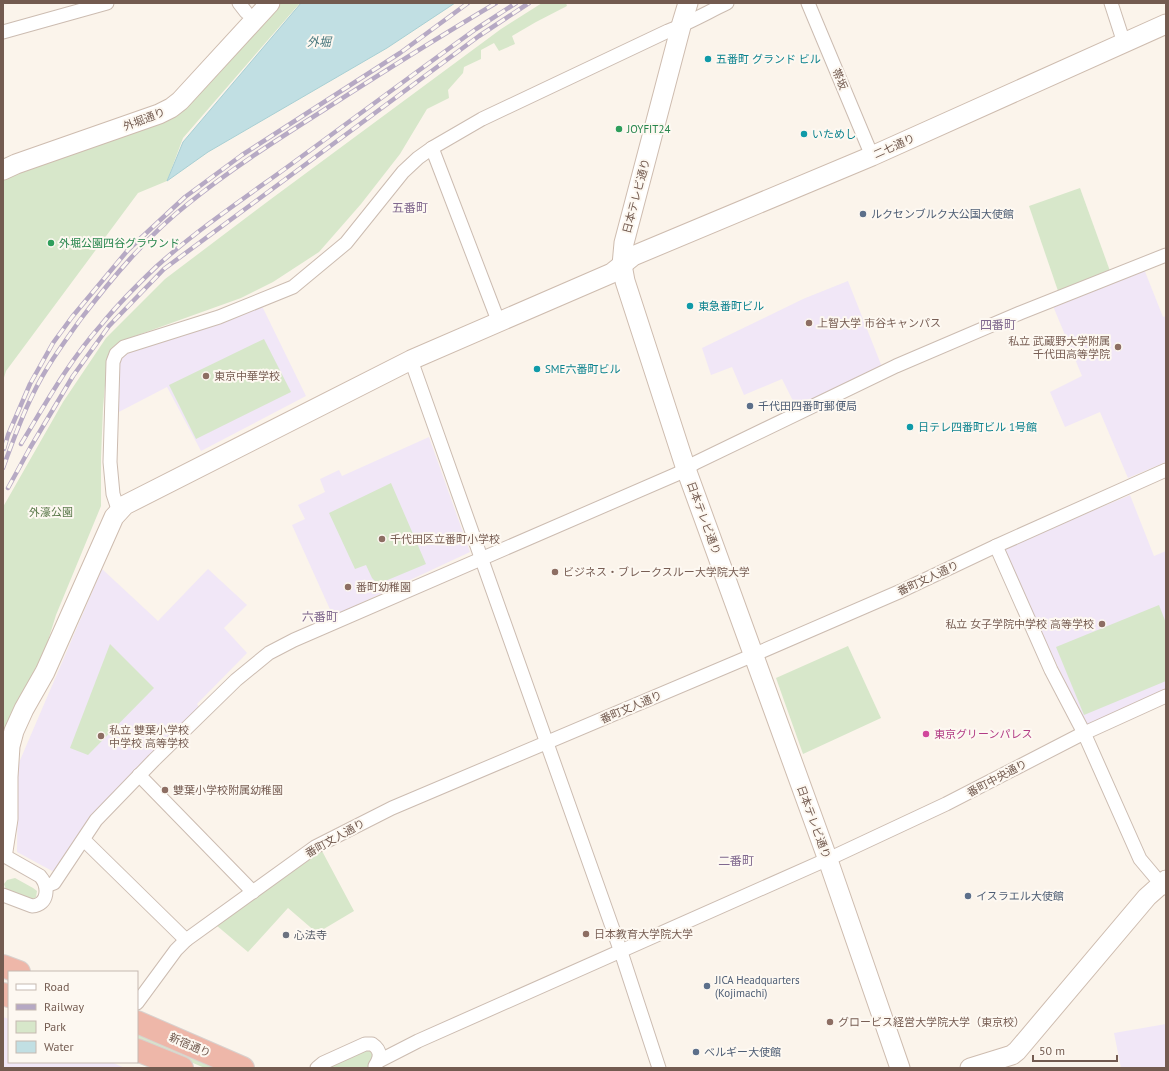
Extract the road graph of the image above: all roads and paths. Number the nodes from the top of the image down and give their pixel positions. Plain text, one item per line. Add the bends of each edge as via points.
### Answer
1 (107, 3) edge
2 (270, 3) edge
3 (688, 3) edge
4 (727, 3) edge
5 (808, 3) edge
6 (1110, 3) edge
7 (247, 6) edge
8 (1166, 24) edge
9 (681, 26) junction
10 (3, 32) edge
11 (1124, 43) junction
12 (432, 148) junction
13 (872, 156) junction
14 (3, 160) edge
15 (3, 170) edge
16 (1166, 255) edge
17 (622, 265) junction
18 (499, 322) junction
19 (411, 360) junction
20 (686, 469) junction
21 (1166, 470) edge
22 (119, 512) junction
23 (996, 546) junction
24 (482, 559) junction
25 (754, 655) junction
26 (1166, 696) edge
27 (1084, 733) junction
28 (547, 742) junction
29 (139, 775) junction
30 (82, 842) junction
31 (3, 851) edge
32 (3, 855) edge
33 (828, 860) junction
34 (1165, 883) edge
35 (46, 886) junction
36 (254, 892) junction
37 (3, 895) edge
38 (186, 940) junction
39 (621, 952) junction
40 (3, 966) edge
41 (16, 971) edge
42 (138, 1002) edge
43 (138, 1022) edge
44 (138, 1050) edge
45 (377, 1064) edge
46 (182, 1068) edge
47 (243, 1068) edge
48 (317, 1068) edge
49 (659, 1068) edge
50 (900, 1068) edge
51 (970, 1068) edge

1 - 10 street
2 - 15 street, 外堀通り via 171,108
3 - 9 street, 日本テレビ通り
4 - 9 street
5 - 13 street, 帯坂
6 - 11 street
7 - 14 street, 外堀通り via 176,93 150,108
8 - 11 street, 二七通り
9 - 12 street via 482,118
9 - 17 street, 日本テレビ通り via 624,243
11 - 13 street, 二七通り
12 - 18 street
12 - 22 street via 403,172 346,243 293,287 219,317 124,347 116,354 113,362 110,462 113,494
13 - 17 street, 二七通り via 633,256
16 - 20 street via 1012,316 896,366
17 - 18 street, 二七通り via 612,273
17 - 20 street, 日本テレビ通り via 625,282
18 - 19 street, 二七通り
19 - 22 street, 二七通り via 147,493
19 - 24 street
20 - 24 street
20 - 25 street, 日本テレビ通り
21 - 23 street, 番町文人通り
22 - 31 street via 114,517 45,672 14,731 10,746 8,819
23 - 25 street, 番町文人通り via 901,591
23 - 27 street via 1051,670
24 - 28 street
24 - 29 street via 294,640 270,653 236,680
25 - 28 street, 番町文人通り
25 - 33 street, 日本テレビ通り
26 - 27 street, 番町中央通り
27 - 33 street, 番町中央通り via 946,804
27 - 34 street via 1140,859 1156,878
28 - 36 street, 番町文人通り via 392,808 315,847
28 - 39 street
29 - 30 street via 96,820
29 - 36 street
30 - 35 street via 54,883
30 - 38 street via 86,842
32 - 35 street via 40,876
33 - 39 street, 番町中央通り
33 - 50 street, 日本テレビ通り
34 - 51 street via 1148,897 1018,1051
35 - 37 street via 45,898 36,906 28,906
36 - 38 street, 番町文人通り
38 - 42 street, 番町文人通り
39 - 45 street, 番町中央通り via 418,1041
39 - 49 street
40 - 41 highway
43 - 47 highway, 新宿通り
44 - 46 highway
45 - 48 street via 380,1055 376,1047 365,1044

